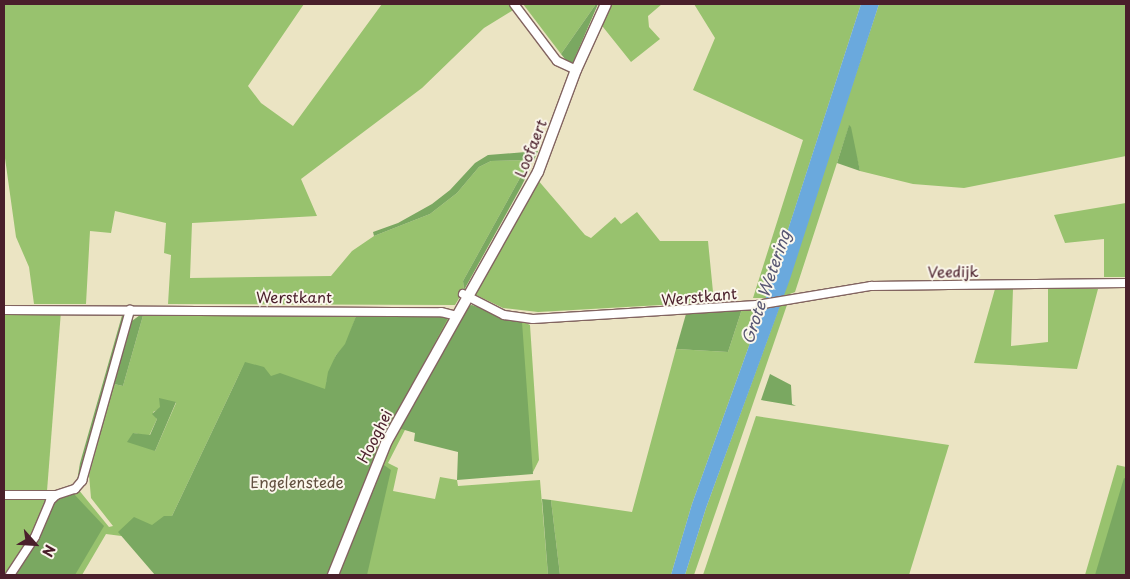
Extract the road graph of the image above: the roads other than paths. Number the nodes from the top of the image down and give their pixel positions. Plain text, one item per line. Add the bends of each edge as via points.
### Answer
1 (514, 4) edge
2 (606, 4) edge
3 (576, 70) junction
4 (1126, 282) edge
5 (466, 296) junction
6 (757, 305) joint
7 (4, 310) edge
8 (130, 310) junction
9 (457, 316) junction
10 (4, 495) edge
11 (56, 495) junction
12 (10, 575) edge
13 (332, 575) edge

1 - 3 street via 557,60
2 - 3 street, Loofaert
3 - 5 street, Loofaert via 538,172
4 - 6 street, Veedijk via 871,286
5 - 6 street, Werstkant via 504,315 533,319
5 - 9 street, Loofaert
7 - 8 street, Werstkant
8 - 9 street, Werstkant via 441,312
8 - 11 street via 85,477 75,489
9 - 13 street, Hooghei via 387,441
10 - 11 street
11 - 12 street via 50,501 35,537

